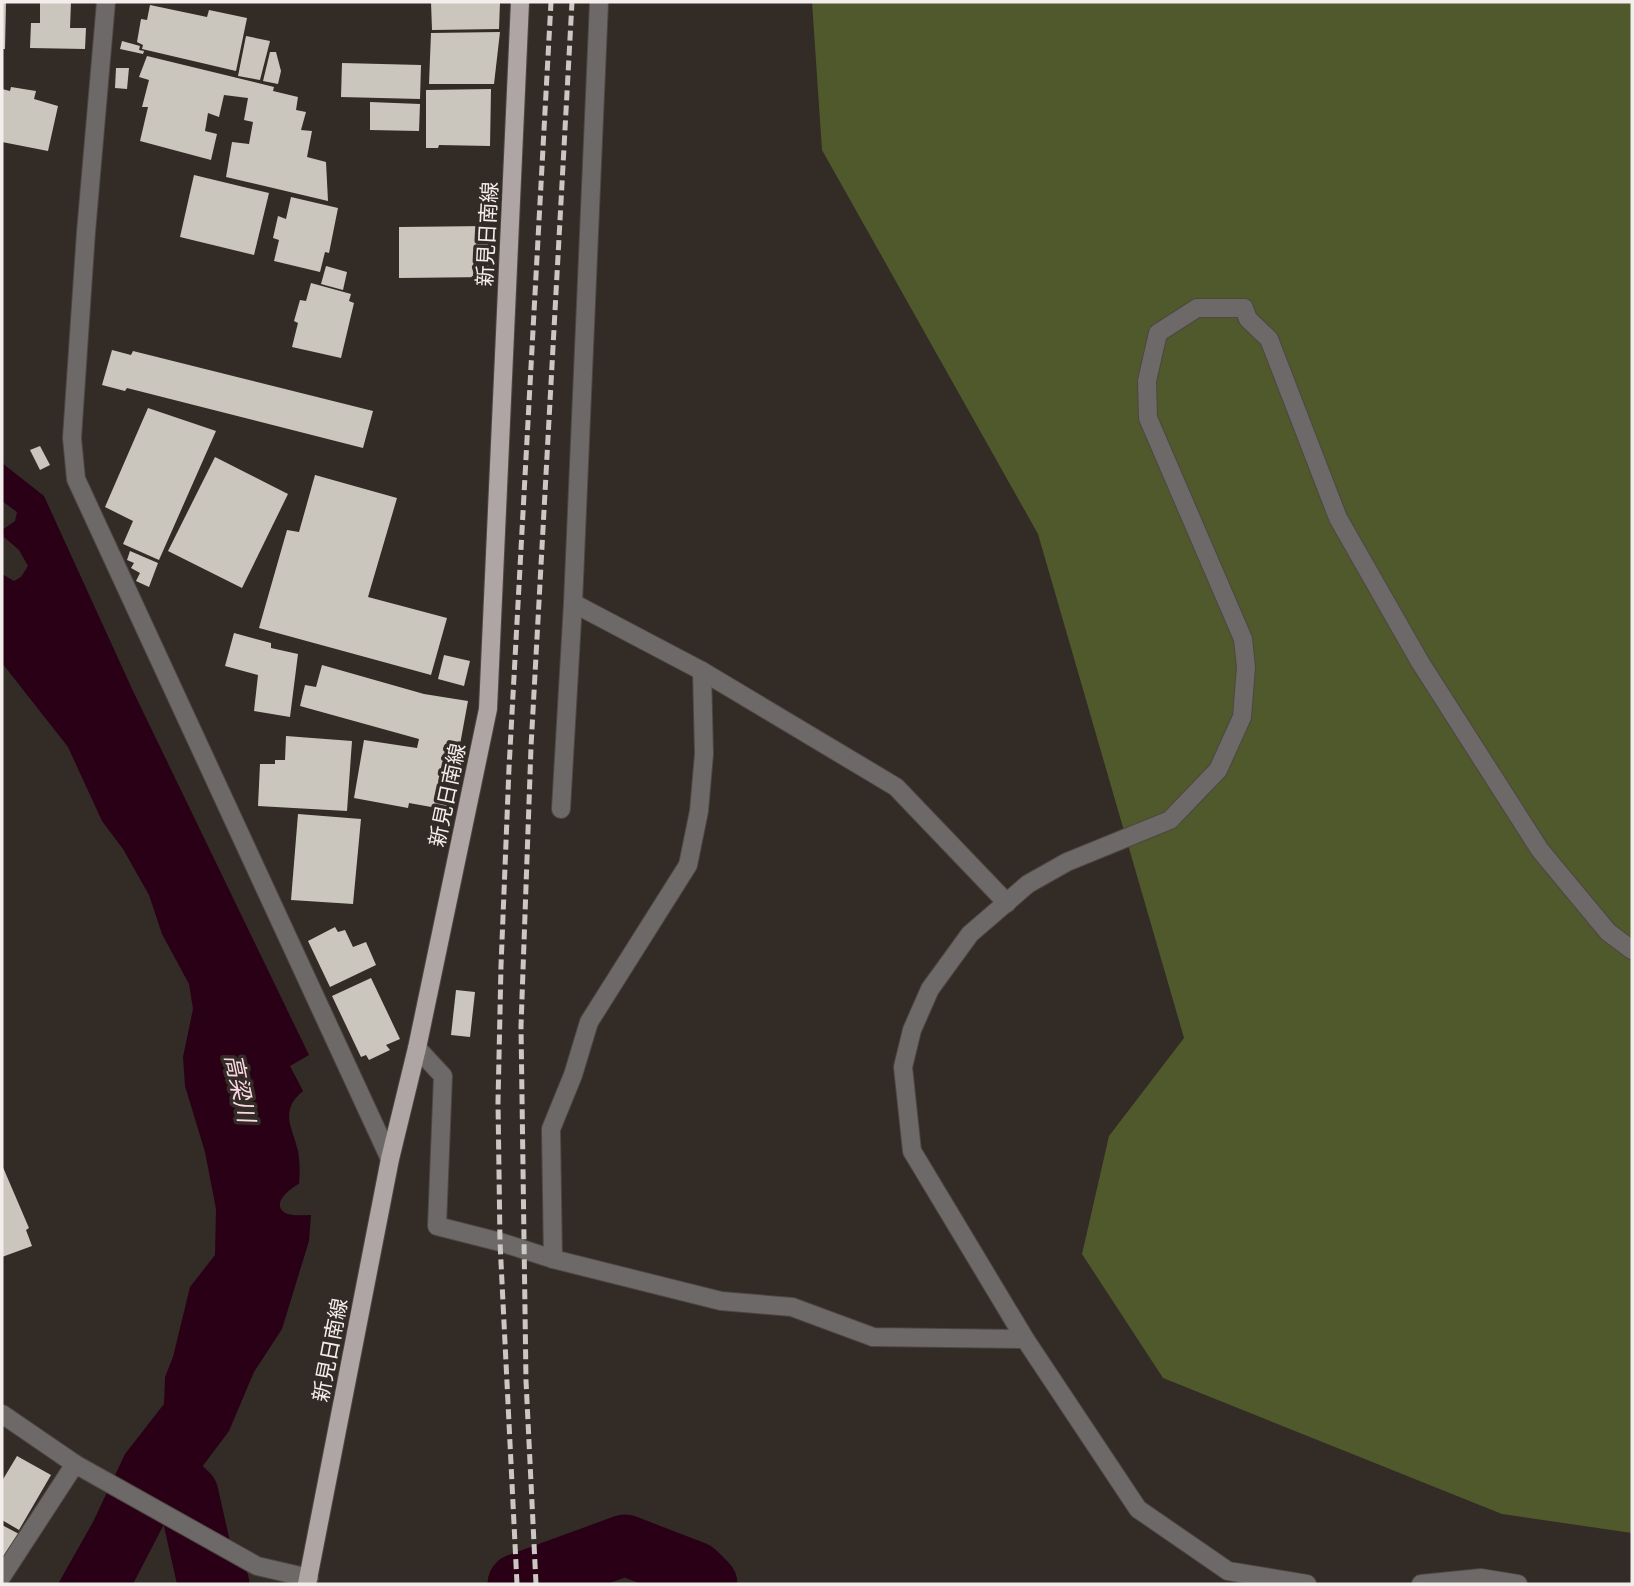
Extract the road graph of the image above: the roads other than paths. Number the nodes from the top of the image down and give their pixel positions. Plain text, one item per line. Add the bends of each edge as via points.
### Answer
1 (106, 2) edge
2 (520, 2) edge
3 (599, 2) edge
4 (573, 603) junction
5 (702, 671) junction
6 (561, 809) dead end
7 (1007, 903) junction
8 (1632, 950) edge
9 (417, 1048) junction
10 (390, 1158) junction
11 (553, 1259) junction
12 (1025, 1339) junction
13 (2, 1414) edge
14 (75, 1464) junction
15 (2, 1576) edge
16 (308, 1581) edge
17 (1307, 1584) edge
18 (1421, 1584) edge
19 (1518, 1584) edge

1 - 10 street via 72,438 76,480
2 - 9 main road, 新見日南線 via 488,709
3 - 4 street
4 - 5 street
4 - 6 street
5 - 7 street via 896,787
5 - 11 street via 704,754 688,865 589,1022 551,1129
7 - 8 street via 1028,884 1067,862 1170,820 1218,770 1242,717 1243,639 1148,418 1147,382 1158,333 1197,308 1244,308 1248,319 1269,338 1338,518 1420,662 1540,850 1608,932
7 - 12 street via 970,934 930,989 912,1030 903,1067 912,1151
9 - 10 main road, 新見日南線
9 - 11 street via 443,1076 437,1226
10 - 16 main road, 新見日南線
11 - 12 street via 721,1301 792,1307 873,1337
12 - 17 street via 1138,1509 1228,1571
13 - 14 street
14 - 15 street
14 - 16 street via 257,1566
18 - 19 street via 1481,1578

